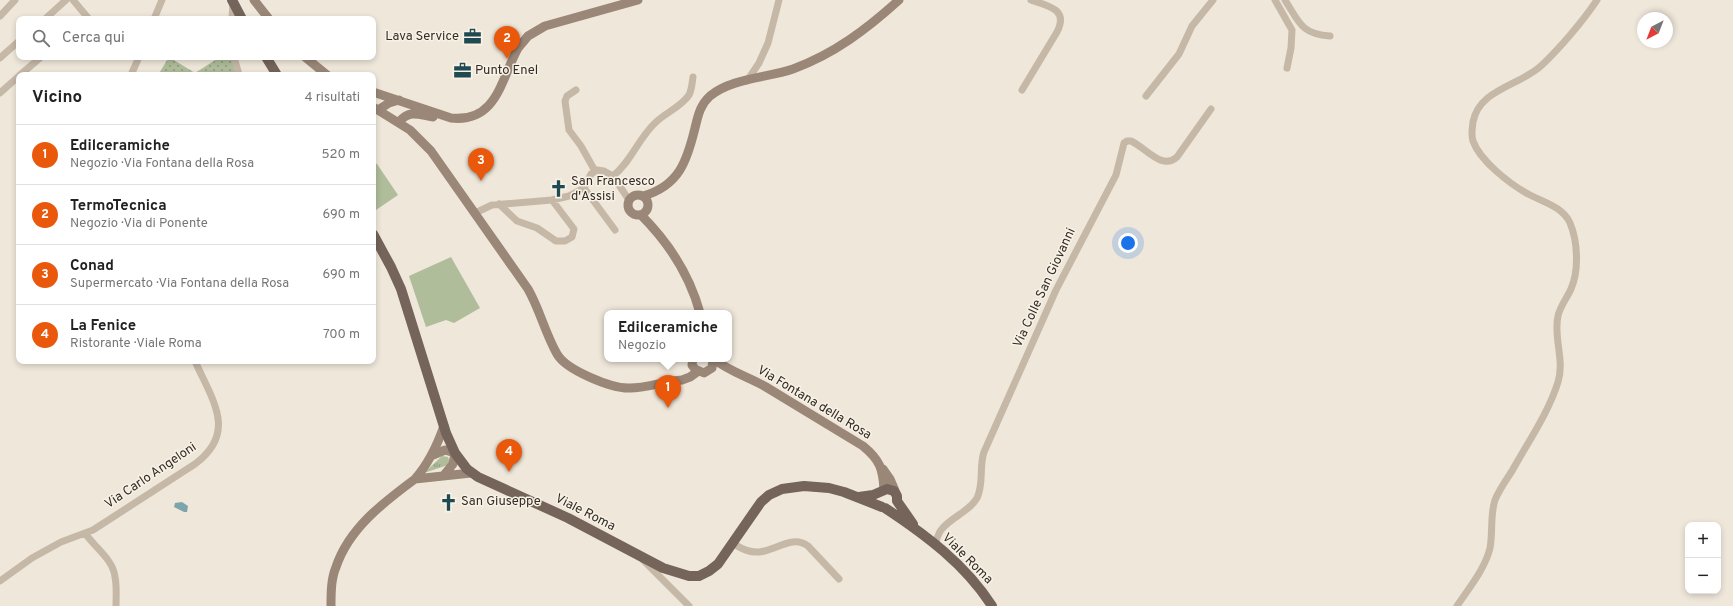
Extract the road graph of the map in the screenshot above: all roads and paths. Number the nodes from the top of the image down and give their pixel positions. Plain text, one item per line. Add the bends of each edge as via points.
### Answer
1 (15, 0) edge
2 (66, 0) edge
3 (73, 0) edge
4 (162, 0) edge
5 (254, 0) edge
6 (638, 0) edge
7 (779, 0) edge
8 (899, 0) edge
9 (1031, 0) edge
10 (1213, 0) edge
11 (1275, 0) edge
12 (1285, 0) edge
13 (1597, 0) edge
14 (233, 1) edge
15 (0, 16) edge
16 (48, 16) edge
17 (85, 16) edge
18 (155, 16) edge
19 (232, 16) edge
20 (240, 16) edge
21 (267, 16) edge
22 (1330, 36) dead end
23 (16, 44) edge
24 (0, 58) edge
25 (38, 60) edge
26 (138, 60) edge
27 (235, 60) edge
28 (268, 60) edge
29 (309, 60) edge
30 (1288, 68) dead end
31 (24, 72) edge
32 (132, 72) edge
33 (237, 72) edge
34 (275, 72) edge
35 (323, 72) edge
36 (693, 77) dead end
37 (16, 79) edge
38 (747, 81) junction
39 (576, 90) dead end
40 (1022, 90) dead end
41 (0, 93) edge
42 (376, 93) edge
43 (1146, 96) dead end
44 (399, 100) junction
45 (376, 108) edge
46 (376, 109) edge
47 (1211, 109) dead end
48 (443, 116) junction
49 (399, 122) junction
50 (595, 171) junction
51 (613, 176) junction
52 (665, 187) junction
53 (584, 188) junction
54 (635, 197) junction
55 (552, 200) junction
56 (499, 204) junction
57 (645, 210) junction
58 (475, 213) junction
59 (615, 230) dead end
60 (376, 240) edge
61 (699, 310) edge
62 (713, 362) edge
63 (718, 362) edge
64 (196, 364) edge
65 (694, 365) edge
66 (729, 370) junction
67 (707, 372) junction
68 (444, 426) junction
69 (455, 453) junction
70 (433, 455) junction
71 (881, 466) junction
72 (471, 473) junction
73 (444, 475) junction
74 (415, 479) junction
75 (882, 490) junction
76 (896, 497) junction
77 (857, 498) junction
78 (884, 508) junction
79 (85, 533) junction
80 (920, 533) junction
81 (732, 543) junction
82 (935, 544) junction
83 (637, 555) junction
84 (839, 579) dead end
85 (0, 581) edge
86 (116, 606) edge
87 (331, 606) edge
88 (689, 606) edge
89 (992, 606) edge
90 (1457, 606) edge

1 - 15 street
2 - 16 street
3 - 17 street
4 - 18 street
5 - 21 main road
6 - 48 main road via 549,25 534,32 520,45 496,96 485,111 463,118
7 - 38 street via 768,43
8 - 38 main road via 869,27 832,52 788,70
9 - 40 street via 1055,9 1061,22
10 - 43 street via 1192,26 1179,54
11 - 30 street via 1292,30
12 - 22 street via 1304,28 1316,34
13 - 90 street via 1545,62 1530,74 1488,97 1477,110 1473,120 1473,141 1488,162 1513,184 1567,218 1574,237 1576,270 1557,319 1561,364 1559,381 1544,416 1496,499 1487,557
14 - 19 street
14 - 20 main road
23 - 24 street
25 - 31 street
26 - 32 street
27 - 33 street
28 - 34 main road
29 - 35 main road
36 - 51 street via 687,97 651,128 624,166
37 - 41 street
38 - 52 main road via 719,90 705,101 699,110 687,160 680,172
39 - 50 street via 565,101 569,130
42 - 44 main road
44 - 45 main road
44 - 48 main road
46 - 49 main road
47 - 82 street, Via Colle San Giovanni via 1172,161 1161,160 1131,141 1124,143 1116,175 1056,290 984,452 977,497 943,528
48 - 49 main road via 434,118 412,113
49 - 58 main road via 431,151
50 - 51 street via 604,171
50 - 53 street
51 - 54 street via 623,190
52 - 54 main road
52 - 57 main road
53 - 55 street via 569,196
53 - 59 street
54 - 57 main road
54 - 57 main road via 628,206 631,213
55 - 56 street
55 - 56 street via 574,229 572,237 562,242 519,222
56 - 58 street
57 - 61 main road via 649,223 680,265 694,292
58 - 65 main road via 532,296 555,350 565,364 620,387 634,388 673,380
60 - 68 main road, Viale Roma via 401,289
62 - 67 main road via 712,368
63 - 66 main road, Via Fontana della Rosa
64 - 79 street, Via Carlo Angeloni via 219,420 219,431 212,447 195,464
65 - 67 main road, Via Fontana della Rosa
66 - 67 main road, Via Fontana della Rosa
66 - 71 main road, Via Fontana della Rosa via 759,383 852,438
68 - 69 main road, Viale Roma
68 - 70 main road
69 - 70 main road via 445,450
69 - 72 main road, Viale Roma
69 - 73 main road via 453,464
70 - 74 main road
71 - 75 main road
71 - 76 main road, Via Fontana della Rosa via 890,479
72 - 73 main road
72 - 83 main road, Viale Roma via 554,511
73 - 74 main road
74 - 87 main road via 379,508 348,542 333,575
75 - 76 main road via 890,489
75 - 77 main road via 873,495
75 - 78 main road via 878,499
76 - 78 main road via 892,508
76 - 80 main road, Viale Roma
77 - 78 main road, Viale Roma
77 - 81 main road, Viale Roma via 844,492 816,487 794,487 777,491 761,502
78 - 80 main road, Viale Roma
79 - 85 street, Via Carlo Angeloni via 61,542 32,558
79 - 86 street via 114,571
80 - 82 main road, Viale Roma
81 - 83 main road, Viale Roma via 714,568 696,576 685,576
81 - 84 street via 748,551 759,552 790,542 802,542
82 - 89 main road, Viale Roma via 967,574
83 - 88 street

